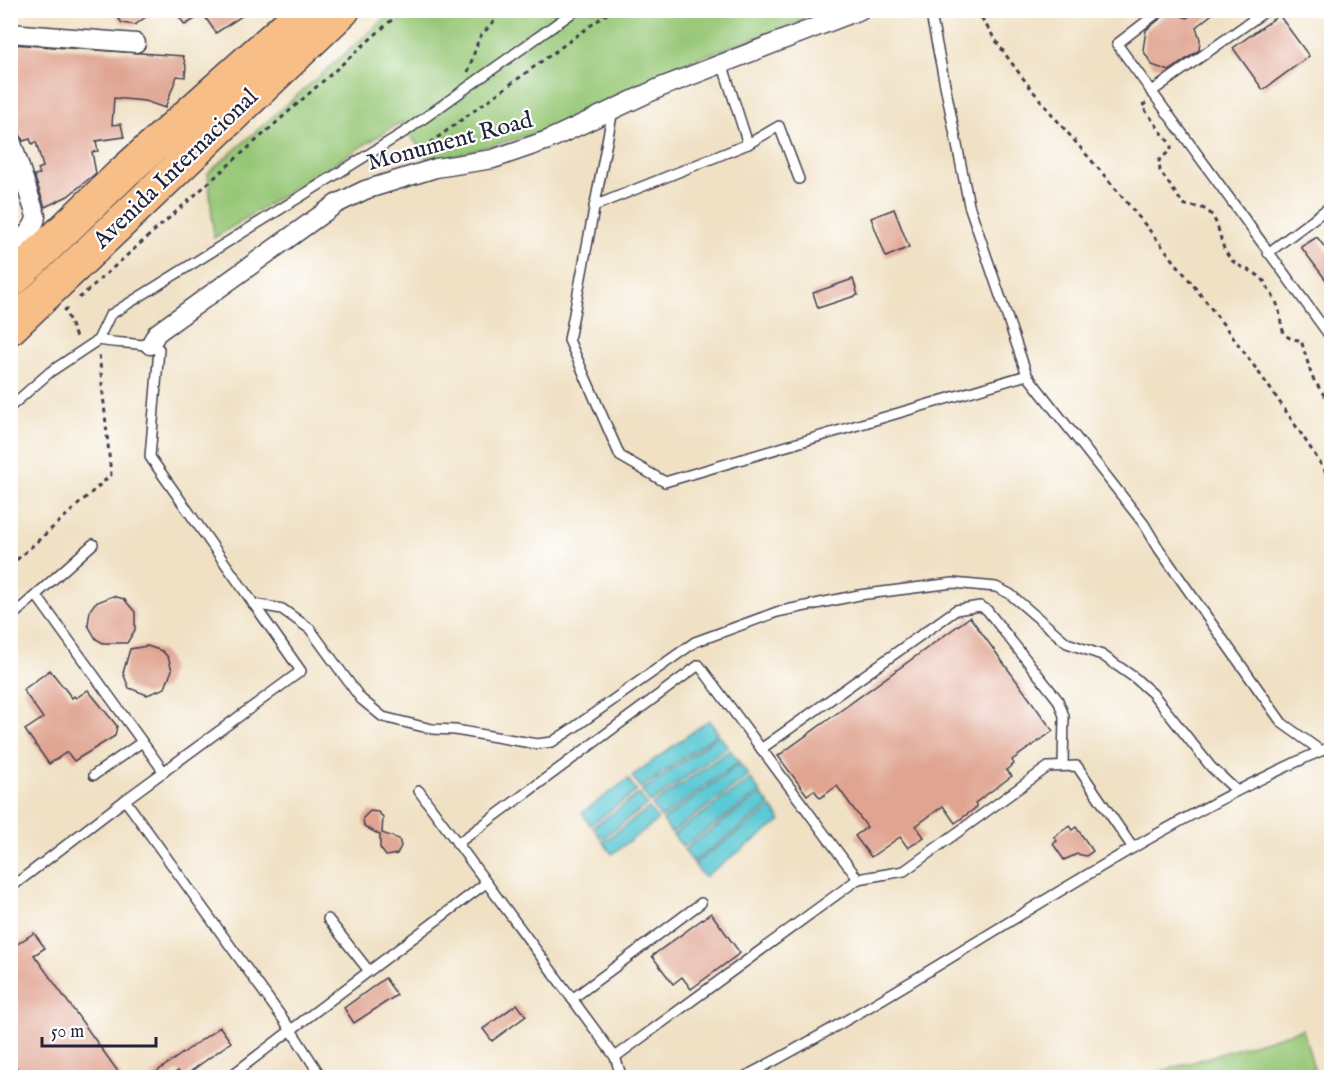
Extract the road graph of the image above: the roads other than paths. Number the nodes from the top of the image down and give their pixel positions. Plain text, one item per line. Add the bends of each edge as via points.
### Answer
1 (305, 10) edge
2 (320, 10) edge
3 (333, 10) edge
4 (342, 10) edge
5 (576, 10) edge
6 (860, 10) edge
7 (930, 10) edge
8 (1161, 10) edge
9 (1267, 10) edge
10 (10, 33) edge
11 (135, 44) dead end
12 (722, 63) junction
13 (1153, 94) junction
14 (613, 110) junction
15 (10, 137) edge
16 (748, 144) junction
17 (122, 174) junction
18 (799, 180) dead end
19 (1332, 205) edge
20 (594, 206) junction
21 (10, 249) edge
22 (1268, 253) junction
23 (10, 265) edge
24 (10, 282) edge
25 (10, 298) edge
26 (10, 312) edge
27 (10, 328) edge
28 (1332, 339) edge
29 (98, 340) junction
30 (150, 345) junction
31 (1027, 375) junction
32 (10, 407) edge
33 (93, 544) dead end
34 (36, 595) junction
35 (253, 604) junction
36 (10, 618) edge
37 (142, 742) junction
38 (1332, 746) edge
39 (761, 749) junction
40 (1321, 751) junction
41 (1063, 765) junction
42 (164, 772) junction
43 (94, 775) dead end
44 (1236, 790) junction
45 (419, 791) dead end
46 (125, 800) junction
47 (457, 844) junction
48 (1133, 848) junction
49 (858, 879) junction
50 (486, 883) junction
51 (10, 888) edge
52 (701, 903) dead end
53 (328, 919) dead end
54 (369, 971) junction
55 (572, 999) junction
56 (291, 1030) junction
57 (615, 1057) junction
58 (228, 1077) edge
59 (322, 1077) edge
60 (622, 1077) edge
61 (742, 1077) edge

1 - 17 highway, Avenida Internacional
2 - 25 highway
3 - 26 highway
4 - 27 highway, Avenida Internacional
5 - 29 lane via 461,94 354,165 110,315
6 - 12 street, Monument Road
7 - 31 lane via 969,205
8 - 13 lane via 1117,44
9 - 13 lane
10 - 11 street
12 - 14 street, Monument Road
12 - 16 lane
13 - 22 lane
14 - 20 lane
14 - 30 street, Monument Road via 548,141 493,159 436,168 365,190 336,204 157,333
15 - 21 street via 36,216 29,232
16 - 18 lane via 779,126
16 - 20 lane
17 - 23 highway
17 - 24 highway, Avenida Internacional
19 - 22 lane
20 - 31 lane via 569,340 620,456 665,482
22 - 28 lane
29 - 30 lane
29 - 32 lane via 50,372
30 - 35 lane via 159,350 150,457
31 - 40 lane via 1144,524 1282,723
33 - 34 lane
34 - 36 lane
34 - 37 lane
35 - 42 lane via 301,671
35 - 44 lane via 282,609 310,629 362,699 383,717 432,729 537,744 552,742 708,635 777,612 859,595 953,583 996,586 1067,643 1102,655 1135,678 1153,694 1211,767
37 - 42 lane
37 - 43 lane
38 - 40 lane
39 - 41 lane via 956,610 980,606 1059,700 1064,716
39 - 47 lane via 699,665
39 - 49 lane
40 - 44 lane
41 - 48 lane via 1077,766
41 - 49 lane via 1048,767 904,871
42 - 46 lane
44 - 48 lane
45 - 47 lane
46 - 51 lane
46 - 56 lane
47 - 50 lane
48 - 61 lane via 870,1006
49 - 57 lane
50 - 54 lane
50 - 55 lane
52 - 55 lane
53 - 54 lane
54 - 56 lane
55 - 57 lane
56 - 58 lane
56 - 59 lane
57 - 60 lane

